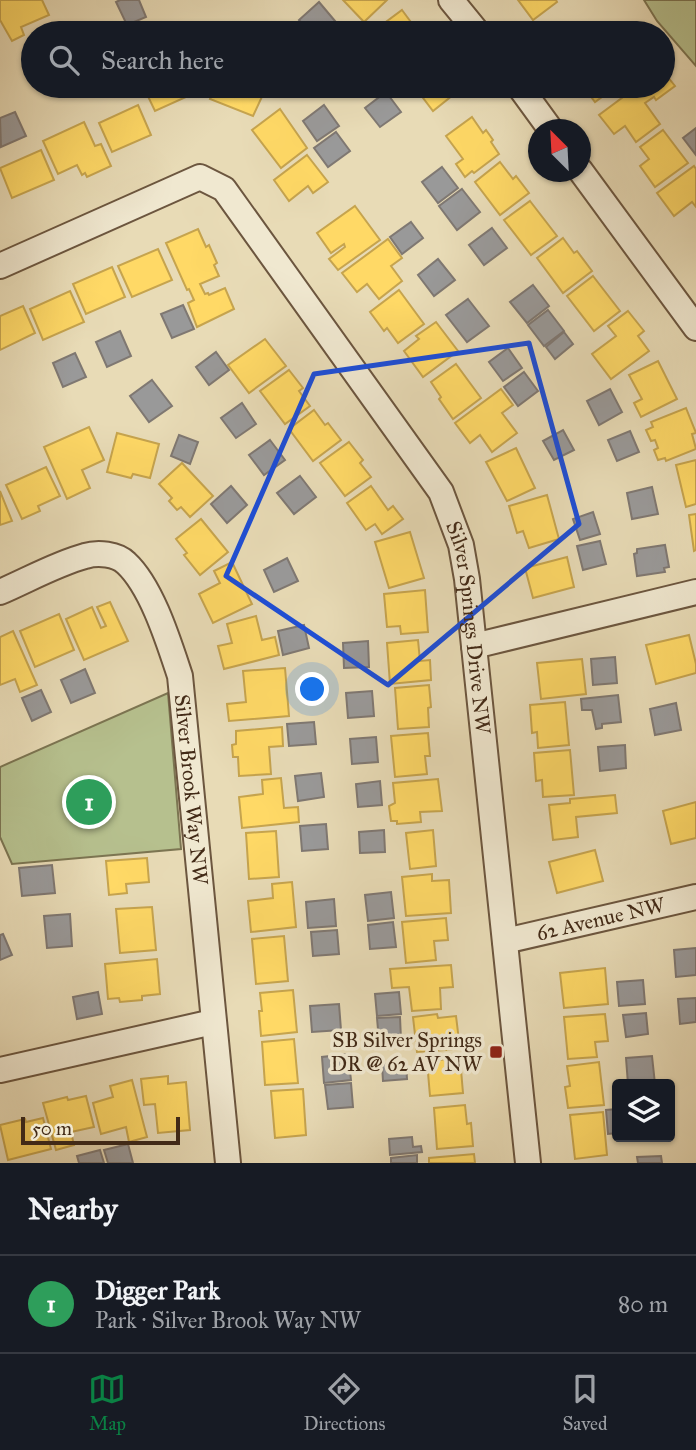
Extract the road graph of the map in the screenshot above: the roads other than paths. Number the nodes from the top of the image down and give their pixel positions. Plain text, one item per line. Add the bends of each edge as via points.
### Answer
1 (451, 0) edge
2 (468, 21) edge
3 (528, 98) edge
4 (543, 119) edge
5 (589, 182) edge
6 (0, 266) edge
7 (696, 328) edge
8 (0, 592) edge
9 (696, 592) edge
10 (474, 646) junction
11 (696, 897) edge
12 (505, 941) junction
13 (213, 1022) junction
14 (0, 1070) edge
15 (228, 1163) edge
16 (528, 1163) edge

1 - 2 street
3 - 4 street
5 - 7 street
6 - 10 street, Silver Springs Drive NW via 200,177 225,189 441,492 461,545
8 - 13 street, Silver Brook Way NW via 87,555 107,554 125,562 151,601 180,676
9 - 10 street
10 - 12 street, Silver Springs Drive NW
11 - 12 street, 62 Avenue NW
12 - 16 street, Silver Springs Drive NW
13 - 14 street
13 - 15 street, Silver Brook Way NW

